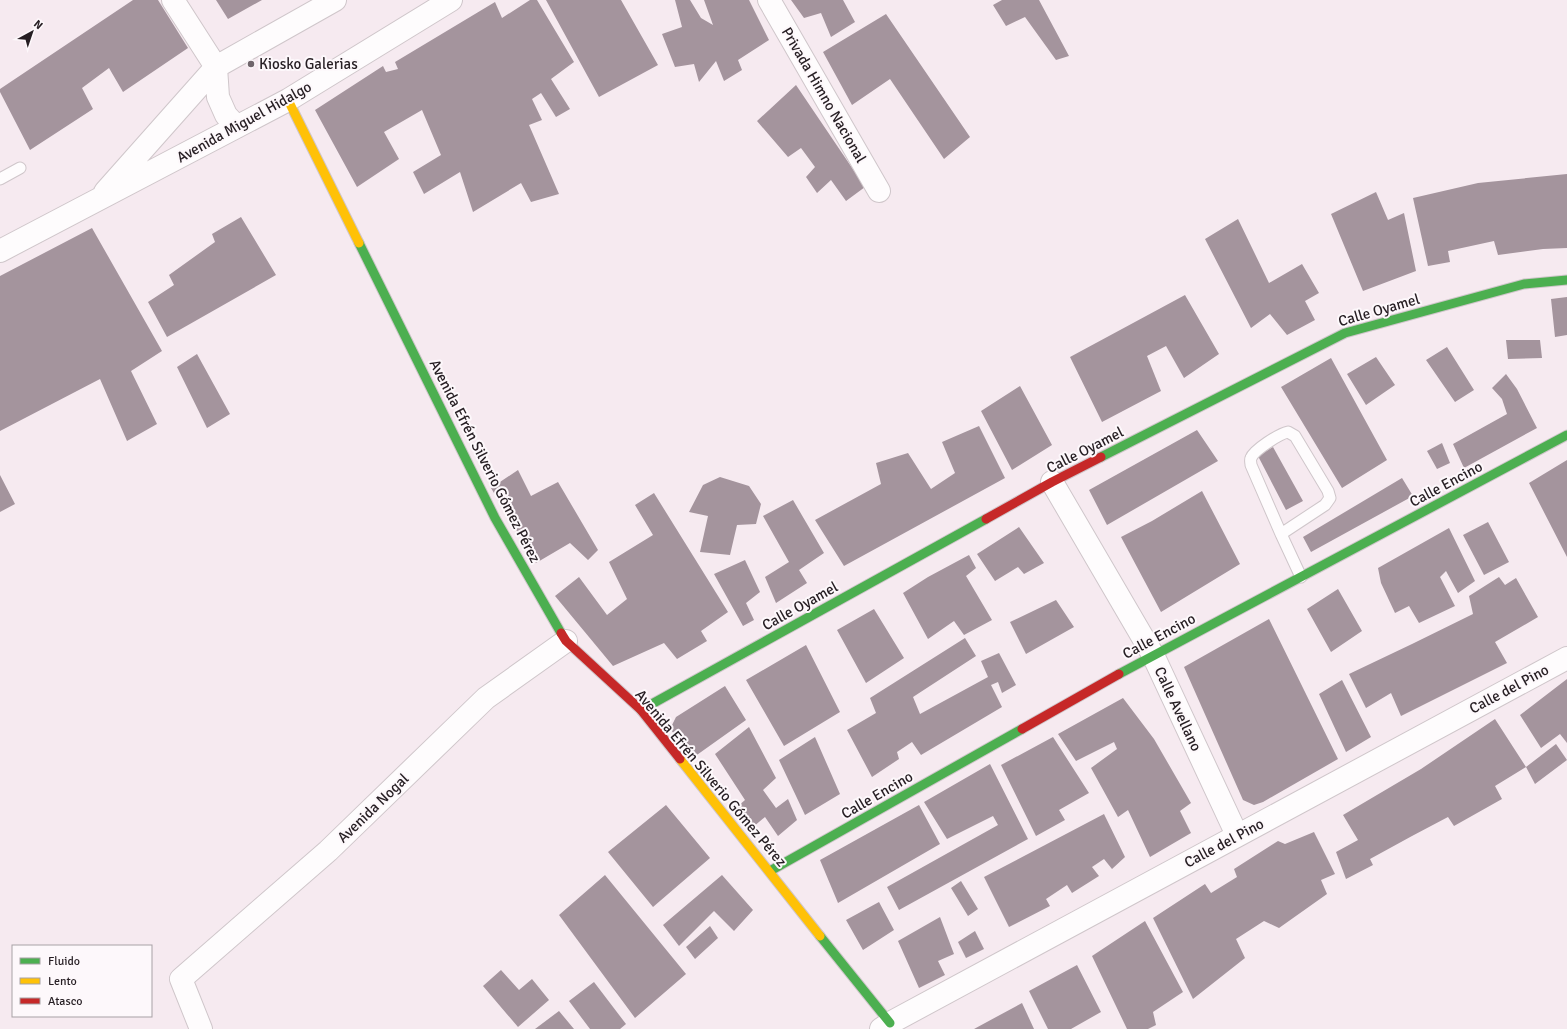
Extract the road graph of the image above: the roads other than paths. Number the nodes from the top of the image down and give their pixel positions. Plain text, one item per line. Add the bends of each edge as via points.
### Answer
1 (173, 0) edge
2 (335, 0) edge
3 (451, 0) edge
4 (769, 0) edge
5 (216, 67) junction
6 (288, 100) junction
7 (237, 127) junction
8 (20, 168) dead end
9 (0, 179) edge
10 (879, 191) dead end
11 (96, 202) junction
12 (0, 252) edge
13 (1567, 280) edge
14 (1567, 436) edge
15 (1052, 482) junction
16 (1281, 534) junction
17 (1301, 576) junction
18 (566, 641) junction
19 (1153, 654) junction
20 (1567, 658) edge
21 (641, 710) junction
22 (1237, 835) junction
23 (770, 871) junction
24 (885, 1026) edge
25 (201, 1029) edge

1 - 5 street
2 - 5 street, Avenida Miguel Hidalgo
3 - 6 street, Avenida Miguel Hidalgo
4 - 10 street, Privada Himno Nacional
5 - 7 street via 218,96 226,116
5 - 11 street, Avenida Miguel Hidalgo
6 - 7 street, Avenida Miguel Hidalgo
6 - 18 street, Avenida Efrén Silverio Gómez Pérez via 495,518
7 - 11 street, Avenida Miguel Hidalgo
8 - 9 lane
11 - 12 street, Avenida Miguel Hidalgo
13 - 15 street, Calle Oyamel via 1524,284 1345,333
14 - 17 street, Calle Encino
15 - 19 street, Calle Avellano
15 - 21 street, Calle Oyamel
16 - 16 lane via 1250,459 1254,453 1282,433 1288,432 1295,436 1330,498 1325,506
16 - 17 lane
17 - 19 street, Calle Encino
18 - 21 street, Avenida Efrén Silverio Gómez Pérez
18 - 25 street, Avenida Nogal via 486,698 328,851 181,978
19 - 22 street, Calle Avellano
19 - 23 street, Calle Encino
20 - 22 street, Calle del Pino
21 - 23 street, Avenida Efrén Silverio Gómez Pérez
22 - 24 street, Calle del Pino
23 - 24 street, Avenida Efrén Silverio Gómez Pérez

